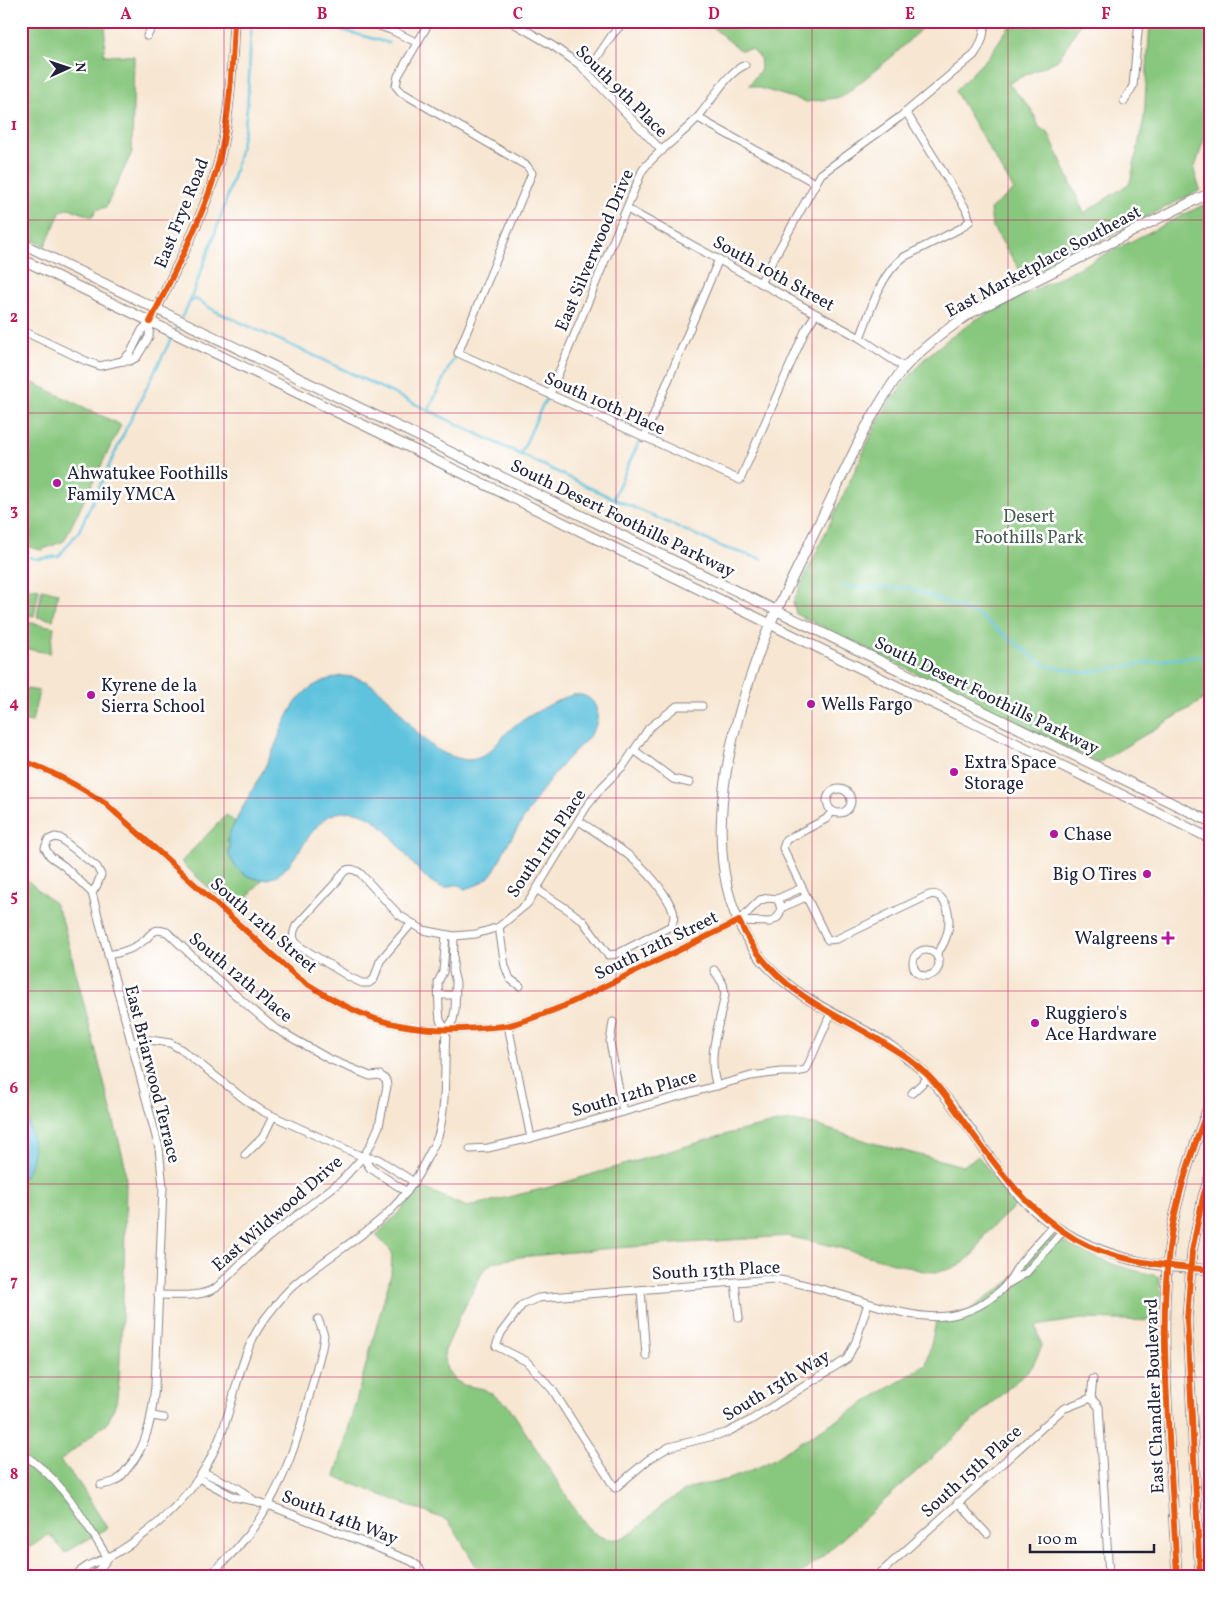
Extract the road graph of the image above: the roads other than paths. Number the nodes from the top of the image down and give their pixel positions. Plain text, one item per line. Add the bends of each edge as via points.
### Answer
1 (156, 21) edge
2 (234, 21) edge
3 (365, 21) edge
4 (430, 21) edge
5 (510, 21) edge
6 (984, 21) edge
7 (1139, 21) edge
8 (622, 25) dead end
9 (147, 36) dead end
10 (418, 43) junction
11 (745, 65) dead end
12 (586, 72) junction
13 (1124, 101) dead end
14 (906, 112) junction
15 (698, 118) junction
16 (662, 151) junction
17 (815, 183) junction
18 (1211, 193) edge
19 (627, 209) junction
20 (21, 242) edge
21 (21, 259) edge
22 (719, 259) junction
23 (760, 283) junction
24 (156, 308) junction
25 (816, 315) junction
26 (150, 322) junction
27 (21, 330) edge
28 (860, 338) junction
29 (134, 348) junction
30 (141, 351) junction
31 (122, 361) junction
32 (904, 368) junction
33 (550, 394) junction
34 (375, 415) junction
35 (369, 428) junction
36 (644, 438) junction
37 (777, 611) junction
38 (770, 624) junction
39 (702, 706) dead end
40 (634, 750) junction
41 (21, 760) edge
42 (690, 783) dead end
43 (832, 812) dead end
44 (579, 820) junction
45 (1211, 822) edge
46 (1211, 839) edge
47 (802, 888) junction
48 (536, 889) junction
49 (92, 892) junction
50 (806, 897) junction
51 (777, 900) junction
52 (781, 908) junction
53 (739, 921) junction
54 (411, 924) junction
55 (499, 926) junction
56 (450, 936) junction
57 (936, 954) dead end
58 (108, 955) junction
59 (714, 970) dead end
60 (520, 986) dead end
61 (439, 994) junction
62 (456, 995) junction
63 (831, 1012) junction
64 (613, 1022) dead end
65 (508, 1025) junction
66 (446, 1031) junction
67 (131, 1043) junction
68 (929, 1077) junction
69 (386, 1080) joint
70 (717, 1086) junction
71 (912, 1093) dead end
72 (1211, 1100) edge
73 (623, 1112) junction
74 (273, 1116) junction
75 (531, 1138) junction
76 (470, 1150) dead end
77 (245, 1155) dead end
78 (364, 1157) junction
79 (388, 1165) junction
80 (1211, 1172) edge
81 (381, 1176) junction
82 (414, 1182) junction
83 (407, 1192) junction
84 (1054, 1225) junction
85 (1063, 1231) junction
86 (1167, 1266) junction
87 (1191, 1268) junction
88 (1211, 1270) edge
89 (735, 1282) junction
90 (1008, 1283) junction
91 (641, 1290) junction
92 (158, 1295) junction
93 (868, 1303) junction
94 (318, 1318) dead end
95 (739, 1318) dead end
96 (646, 1356) dead end
97 (1094, 1379) dead end
98 (1091, 1398) junction
99 (152, 1416) junction
100 (164, 1418) dead end
101 (21, 1453) edge
102 (201, 1475) junction
103 (101, 1485) dead end
104 (230, 1485) junction
105 (615, 1488) joint
106 (227, 1493) junction
107 (255, 1501) junction
108 (958, 1502) junction
109 (268, 1505) junction
110 (987, 1534) dead end
111 (108, 1558) junction
112 (85, 1568) junction
113 (75, 1576) edge
114 (90, 1576) edge
115 (208, 1576) edge
116 (425, 1576) edge
117 (877, 1576) edge
118 (1109, 1576) edge
119 (1177, 1576) edge
120 (1200, 1576) edge

1 - 9 street
2 - 24 street, East Frye Road via 229,102 218,163 195,227
3 - 10 street
4 - 10 street
5 - 12 street, South 9th Place via 561,51
6 - 14 street via 984,37 974,55
7 - 13 street via 1133,86
8 - 12 street
10 - 33 street, South 10th Place via 398,76 396,86 401,92 527,166 532,173 458,353
11 - 15 street, East Silverwood Drive via 730,76
12 - 16 street, South 9th Place
14 - 17 street via 821,174
14 - 28 street via 966,209 970,221 895,263 881,286
15 - 16 street, East Silverwood Drive
15 - 17 street
16 - 19 street, East Silverwood Drive via 642,171
17 - 23 street
18 - 32 street, East Marketplace Southeast via 969,314
19 - 22 street, South 10th Street
19 - 33 street, East Silverwood Drive
20 - 24 street, South Desert Foothills Parkway
21 - 26 street, South Desert Foothills Parkway
22 - 23 street, South 10th Street
22 - 36 street
23 - 25 street, South 10th Street
24 - 26 street, East Frye Road
24 - 34 street, South Desert Foothills Parkway
25 - 28 street, South 10th Street
25 - 36 street, South 10th Place via 805,331 740,480
26 - 29 street, East Frye Road via 142,330
26 - 30 street, East Frye Road via 149,337
26 - 35 street, South Desert Foothills Parkway
27 - 31 street via 94,365
28 - 32 street, South 10th Street
29 - 30 street
29 - 31 street, East Frye Road
30 - 31 street via 130,361
32 - 37 street, East Marketplace Southeast via 866,426
33 - 36 street, South 10th Place
34 - 35 street
34 - 37 street, South Desert Foothills Parkway
35 - 38 street, South Desert Foothills Parkway
37 - 38 street, East Marketplace Southeast
37 - 45 street, South Desert Foothills Parkway
38 - 46 street, South Desert Foothills Parkway
38 - 53 street, East Marketplace Southeast via 741,706 727,770 720,835 725,884
39 - 40 street, South 11th Place via 677,706 649,728
40 - 42 street via 673,779
40 - 44 street, South 11th Place
41 - 66 street, South 12th Street via 54,772 106,804 298,978 329,998 375,1019 413,1028
43 - 47 street via 826,819 791,836 784,843 785,853
44 - 48 street, South 11th Place
44 - 48 street via 646,870 670,903 674,920 662,931 608,956 583,921
47 - 50 street
47 - 51 street, South 12th Street
48 - 55 street, South 11th Place via 528,903
49 - 49 street via 101,875 97,867 60,838 48,840 45,848 50,856
49 - 58 street, East Briarwood Terrace
50 - 52 street, South 12th Street
50 - 57 street via 828,940 837,939 930,894 939,895 950,921 942,948
51 - 52 street
51 - 53 street, South 12th Street via 760,900
52 - 53 street, South 12th Street via 778,917 770,922
53 - 63 street via 757,954 771,970 788,986
53 - 65 street, South 12th Street via 564,1006
54 - 54 street, South 11th Place via 380,961 374,979 369,983 351,978 299,946 292,934 343,871 349,868 360,873
54 - 56 street, South 11th Place
55 - 56 street, South 11th Place via 476,934
55 - 60 street via 505,966 510,979
56 - 61 street via 438,982
56 - 62 street
58 - 67 street, East Briarwood Terrace
58 - 69 street, South 12th Place via 135,946 152,932 167,932 273,1027 329,1059 370,1076 380,1075
59 - 70 street via 724,984 725,994 712,1056
61 - 62 street
61 - 66 street via 440,1020
62 - 66 street via 453,1020
63 - 68 street via 897,1051
63 - 70 street, South 12th Place via 806,1070 752,1076
64 - 73 street via 610,1042
65 - 66 street, South 12th Street
65 - 75 street
66 - 82 street via 438,1136
67 - 74 street via 150,1040 170,1043 243,1098
67 - 92 street, East Briarwood Terrace via 162,1167
68 - 71 street
68 - 84 street via 1009,1183
69 - 78 street, East Wildwood Drive via 379,1126
70 - 73 street, South 12th Place
72 - 86 street, East Chandler Boulevard via 1183,1186
73 - 75 street, South 12th Place
74 - 77 street via 263,1138
74 - 78 street
75 - 76 street, South 12th Place
78 - 79 street via 378,1159
78 - 81 street via 370,1168
78 - 92 street, East Wildwood Drive via 341,1181 266,1239 208,1292
79 - 81 street
79 - 82 street
80 - 87 street, East Chandler Boulevard via 1197,1225
81 - 83 street
82 - 83 street
83 - 102 street via 371,1229 292,1286 263,1321 247,1351 222,1432
84 - 85 street
84 - 90 street, South 13th Place via 1023,1260
85 - 86 street via 1113,1256
85 - 90 street, South 13th Place via 1026,1273
86 - 87 street
86 - 119 street, East Chandler Boulevard via 1164,1352
87 - 88 street
87 - 120 street, East Chandler Boulevard via 1187,1343
89 - 91 street, South 13th Place
89 - 93 street, South 13th Place via 773,1279 796,1282
89 - 95 street
90 - 93 street, South 13th Place via 978,1307 944,1317 913,1316
91 - 96 street
91 - 105 street, South 13th Place via 538,1298 522,1305 501,1333 496,1346 526,1361 540,1374
92 - 99 street, East Briarwood Terrace
93 - 105 street, South 13th Way via 847,1359 726,1433 669,1448 648,1460
94 - 109 street via 324,1335 322,1348 294,1450
97 - 98 street
98 - 108 street, South 15th Place via 1063,1408
98 - 118 street via 1100,1406
99 - 100 street
99 - 103 street, East Briarwood Terrace via 141,1448 130,1465 117,1480
101 - 111 street via 64,1489
102 - 104 street, South 14th Way
102 - 106 street, South 14th Way
102 - 111 street via 162,1520
104 - 106 street
104 - 107 street, South 14th Way
106 - 107 street, South 14th Way
107 - 109 street, South 14th Way
108 - 110 street
108 - 117 street, South 15th Place
109 - 115 street via 241,1543
109 - 116 street, South 14th Way via 414,1563
111 - 112 street
111 - 114 street
112 - 113 street
112 - 114 street

